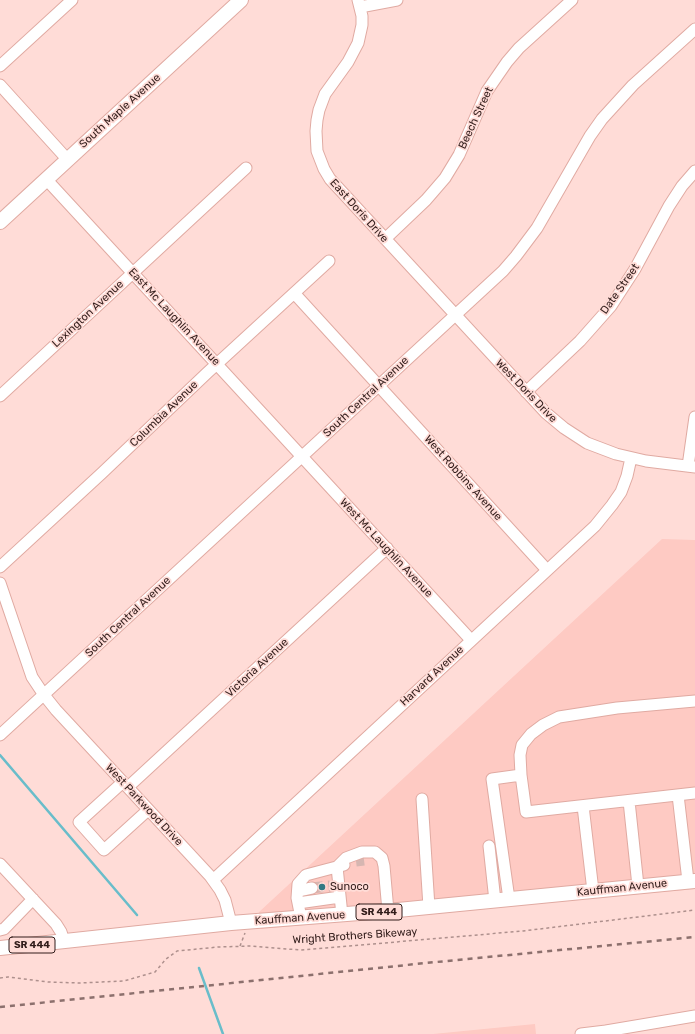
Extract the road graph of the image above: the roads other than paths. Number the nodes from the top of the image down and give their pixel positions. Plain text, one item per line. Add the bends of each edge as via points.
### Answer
1 (72, 0) edge
2 (241, 0) edge
3 (397, 0) edge
4 (572, 0) edge
5 (359, 3) edge
6 (695, 29) edge
7 (0, 66) edge
8 (0, 85) edge
9 (67, 159) junction
10 (246, 168) dead end
11 (695, 171) edge
12 (46, 179) junction
13 (0, 222) edge
14 (384, 239) junction
15 (329, 261) dead end
16 (133, 272) junction
17 (294, 293) junction
18 (455, 316) junction
19 (217, 364) junction
20 (378, 386) junction
21 (526, 392) junction
22 (0, 396) edge
23 (695, 416) edge
24 (302, 456) junction
25 (631, 458) junction
26 (691, 466) edge
27 (387, 548) junction
28 (0, 567) edge
29 (547, 570) junction
30 (0, 585) edge
31 (4, 607) edge
32 (471, 640) junction
33 (44, 695) junction
34 (695, 701) edge
35 (1, 731) edge
36 (521, 775) junction
37 (125, 785) junction
38 (695, 793) edge
39 (678, 795) junction
40 (422, 798) dead end
41 (629, 801) junction
42 (583, 806) junction
43 (148, 810) junction
44 (489, 846) dead end
45 (382, 858) junction
46 (0, 864) edge
47 (337, 867) junction
48 (213, 880) junction
49 (692, 881) edge
50 (638, 886) junction
51 (312, 888) tunnel mouth
52 (298, 891) junction
53 (593, 891) junction
54 (340, 897) junction
55 (33, 899) junction
56 (502, 900) junction
57 (298, 903) junction
58 (429, 907) junction
59 (388, 911) junction
60 (342, 915) junction
61 (301, 918) junction
62 (231, 923) junction
63 (2, 929) edge
64 (64, 941) junction
65 (4, 948) edge
66 (695, 1016) edge
67 (622, 1031) edge
68 (604, 1033) edge
69 (581, 1034) edge

1 - 7 street
2 - 9 main road, South Maple Avenue
3 - 5 street
4 - 14 street, Beech Street via 507,62 487,91 446,178
5 - 14 street, East Doris Drive via 362,25 358,43 322,100 317,120 316,141 320,160 330,179
6 - 18 street, South Central Avenue via 602,118 529,241
8 - 9 street
9 - 12 main road, South Maple Avenue
10 - 16 street, Lexington Avenue
11 - 21 street, Date Street via 669,206 635,270 611,306 580,341
12 - 13 main road, South Maple Avenue
12 - 16 street, East Mc Laughlin Avenue
14 - 18 street, East Doris Drive
15 - 17 street, Columbia Avenue
16 - 19 street, East Mc Laughlin Avenue
16 - 22 street, Lexington Avenue
17 - 19 street, Columbia Avenue
17 - 20 street, West Robbins Avenue
18 - 20 street, South Central Avenue
18 - 21 street, West Doris Drive
19 - 24 street, East Mc Laughlin Avenue
19 - 28 street, Columbia Avenue
20 - 24 street, South Central Avenue
20 - 29 street, West Robbins Avenue
21 - 25 street, West Doris Drive via 554,420 574,435 601,449
23 - 26 street
24 - 27 street, West Mc Laughlin Avenue
24 - 33 street, South Central Avenue
25 - 26 street, West Doris Drive
25 - 29 street, Harvard Avenue via 621,492 612,505 595,526
27 - 32 street, West Mc Laughlin Avenue
27 - 37 street, Victoria Avenue
29 - 32 street, Harvard Avenue
30 - 31 street, West Parkwood Drive
31 - 33 street, West Parkwood Drive via 32,677
32 - 48 street, Harvard Avenue
33 - 35 street, South Central Avenue
33 - 37 street, West Parkwood Drive
34 - 36 street via 617,708 559,717 543,724 522,745
36 - 42 street via 526,812
36 - 56 street via 492,779
37 - 43 street, West Parkwood Drive
37 - 43 street, Victoria Avenue via 79,822 104,850
38 - 39 street
39 - 41 street
39 - 49 street
40 - 58 street
41 - 42 street
41 - 50 street
42 - 53 street
43 - 48 street, West Parkwood Drive
44 - 56 street
45 - 47 street via 360,860
45 - 47 street via 375,852 362,852 346,858
45 - 59 street
46 - 55 street
47 - 52 street via 306,875 298,884
47 - 54 street via 334,885
48 - 62 street, West Parkwood Drive via 225,900
49 - 50 main road, Kauffman Avenue / SR 444
50 - 53 main road, Kauffman Avenue / SR 444
51 - 52 street
52 - 57 street
53 - 56 main road, Kauffman Avenue / SR 444
54 - 57 street
54 - 60 street
55 - 63 street
55 - 64 street via 59,928
56 - 58 main road, Kauffman Avenue / SR 444
57 - 61 street
58 - 59 main road, Kauffman Avenue / SR 444
59 - 60 main road, Kauffman Avenue / SR 444
60 - 61 main road, Kauffman Avenue / SR 444
61 - 62 main road, Kauffman Avenue / SR 444
62 - 64 main road, Kauffman Avenue / SR 444
63 - 65 street
64 - 65 main road, Kauffman Avenue / SR 444
66 - 67 street
67 - 68 street
68 - 69 street

